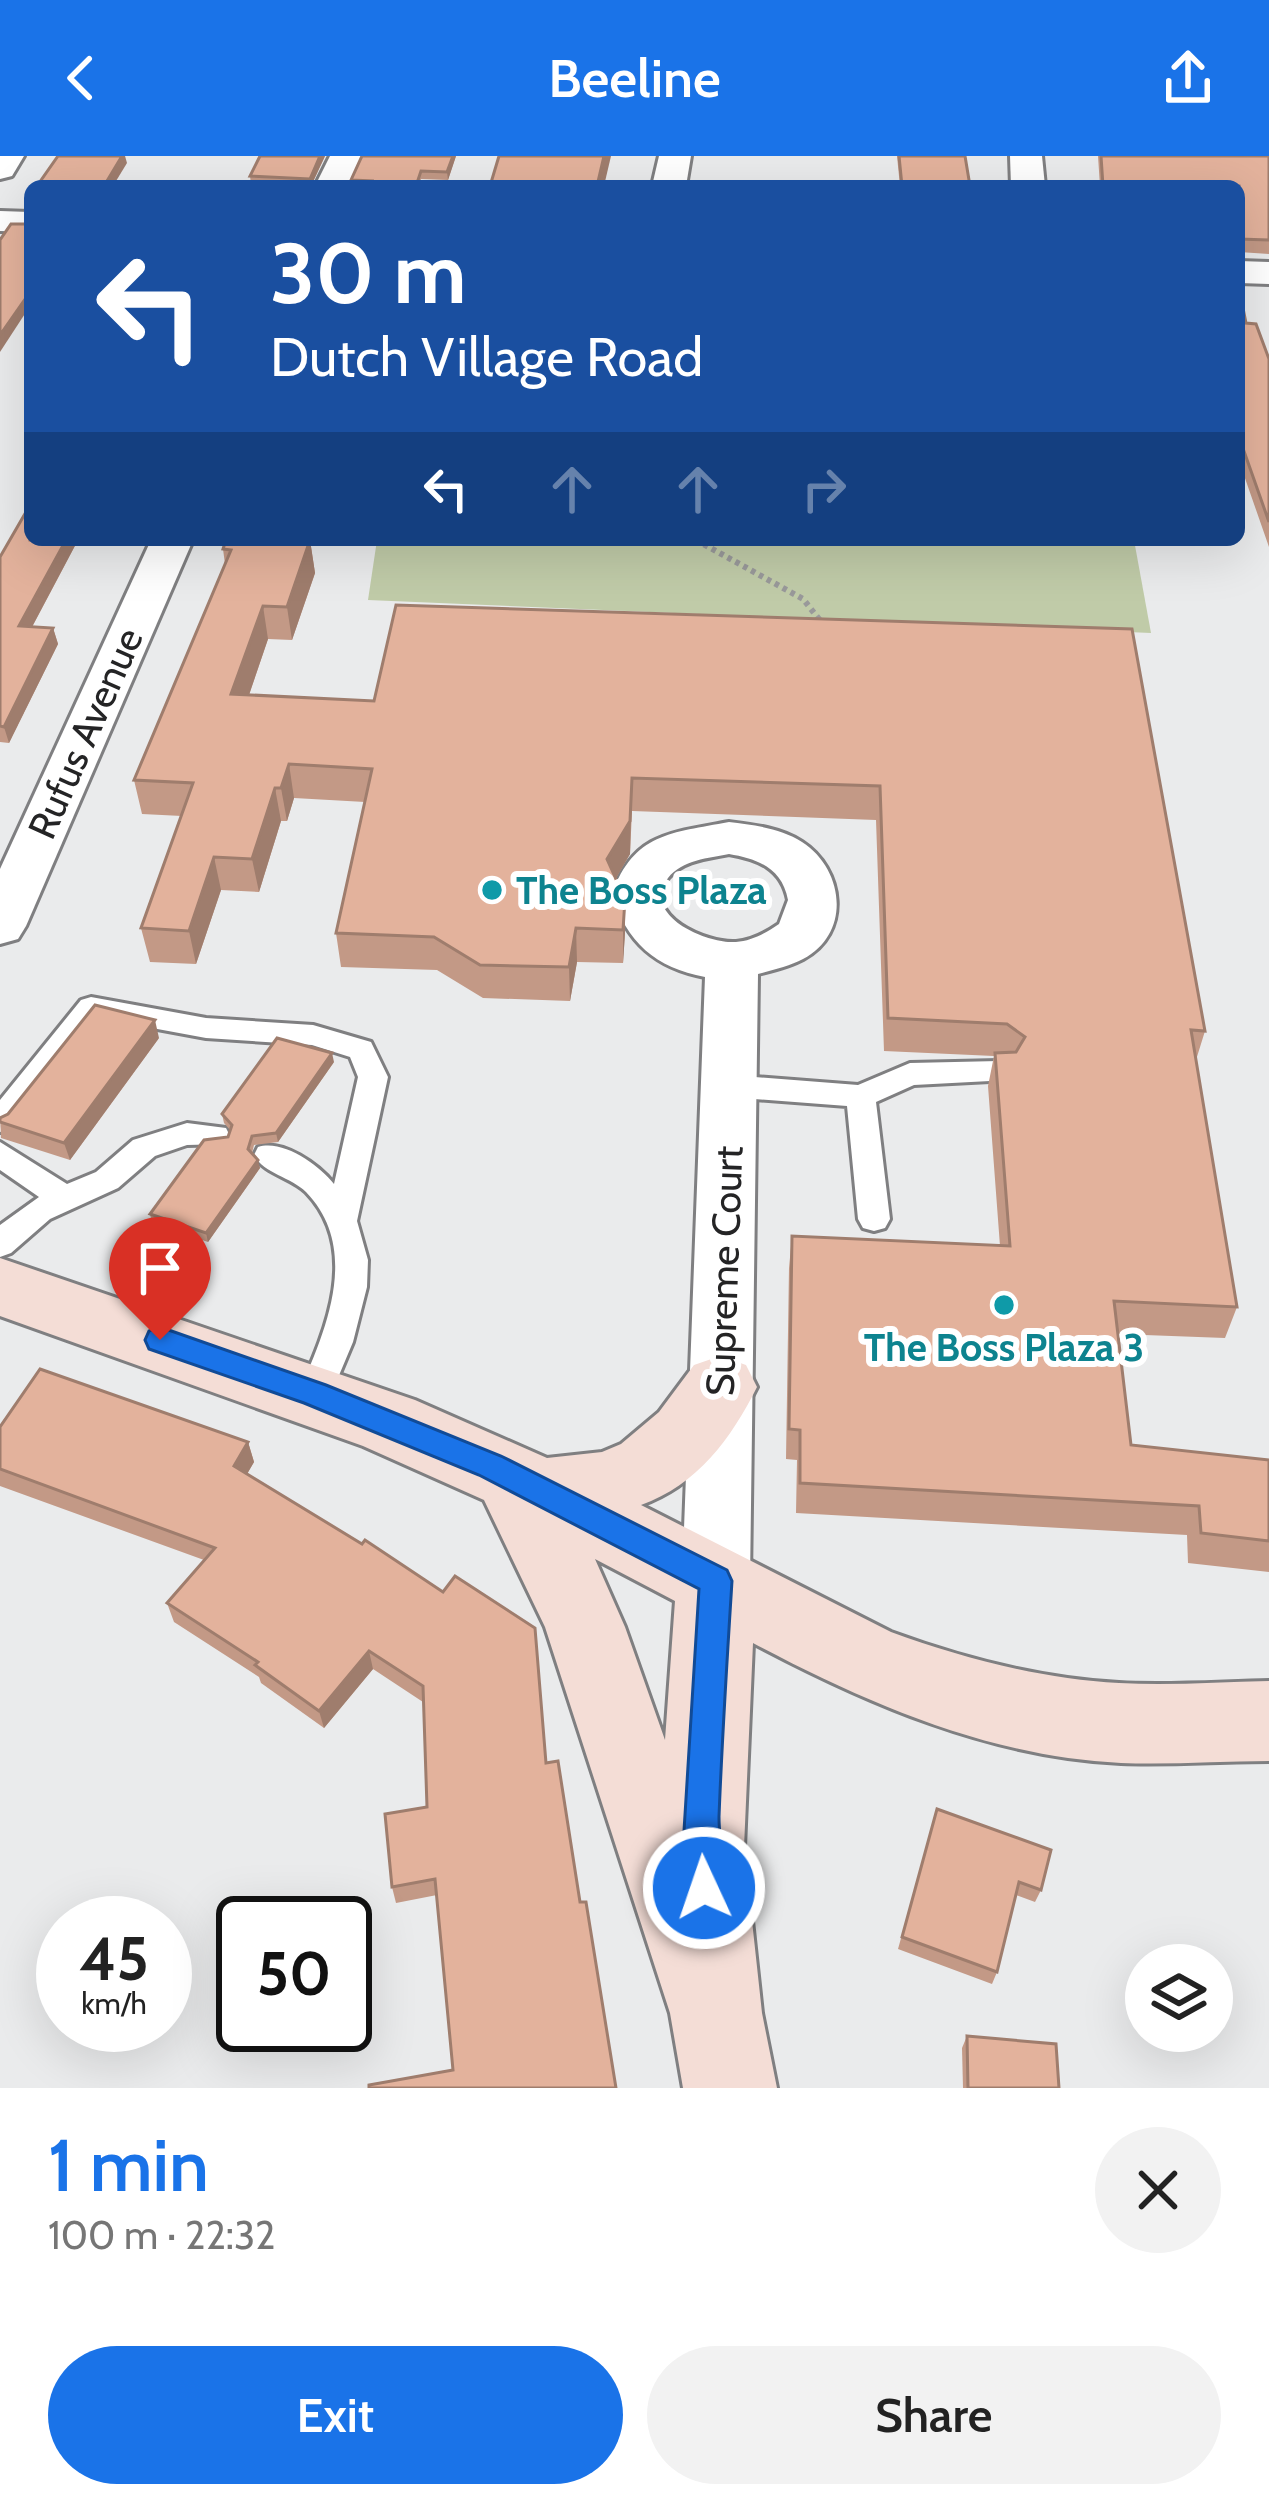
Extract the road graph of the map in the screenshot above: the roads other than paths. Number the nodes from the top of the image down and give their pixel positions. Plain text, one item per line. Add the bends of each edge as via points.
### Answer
1 (8, 156) edge
2 (0, 169) edge
3 (169, 546) edge
4 (0, 926) edge
5 (732, 961) dead end
6 (999, 1072) edge
7 (729, 1086) junction
8 (861, 1096) junction
9 (0, 1121) edge
10 (215, 1136) edge
11 (0, 1154) edge
12 (269, 1155) dead end
13 (67, 1200) junction
14 (874, 1219) dead end
15 (342, 1220) junction
16 (0, 1244) edge
17 (0, 1288) edge
18 (720, 1387) junction
19 (315, 1394) junction
20 (527, 1484) junction
21 (716, 1581) junction
22 (1269, 1721) edge
23 (723, 2050) edge

1 - 2 street
3 - 4 street, Rufus Avenue
5 - 7 street, Supreme Court
6 - 8 lane via 910,1074
7 - 8 lane
7 - 18 street, Supreme Court
8 - 14 lane
9 - 15 lane via 91,1007 206,1028 313,1035 361,1050 373,1078
10 - 13 lane via 187,1134 143,1148 107,1180
11 - 13 lane
12 - 15 lane via 316,1183
13 - 16 lane via 39,1210
15 - 19 lane via 355,1265 347,1322
17 - 19 main road
18 - 20 main road via 675,1450 648,1469 598,1487
18 - 21 street, Supreme Court
19 - 20 main road
20 - 21 main road
20 - 23 main road via 585,1627
21 - 22 main road via 932,1686 1118,1723
21 - 23 main road via 700,1847

